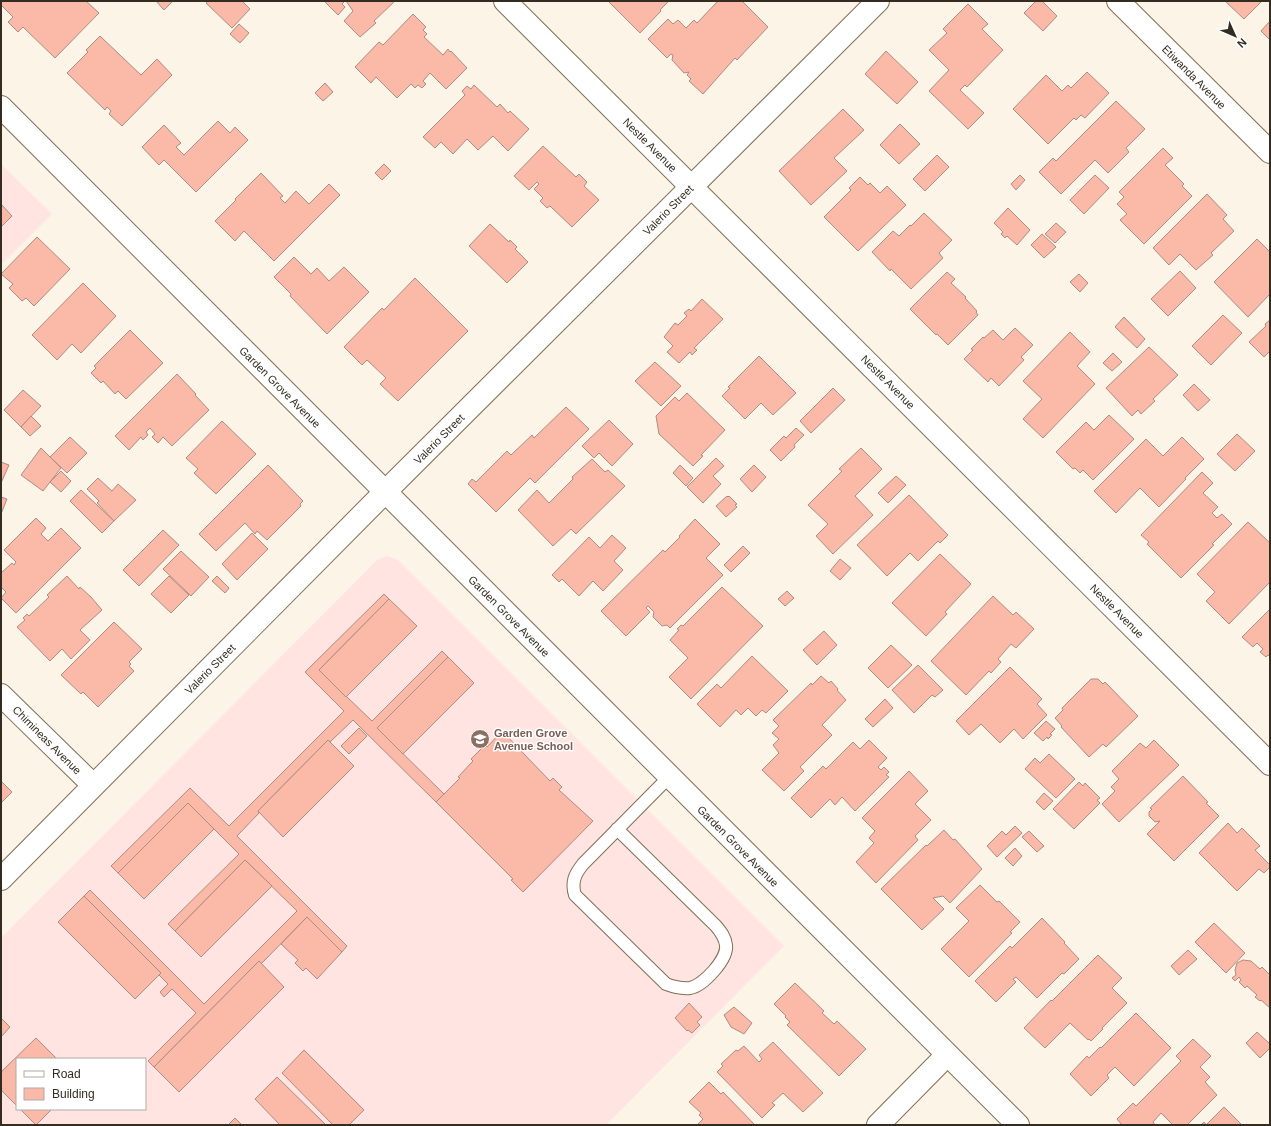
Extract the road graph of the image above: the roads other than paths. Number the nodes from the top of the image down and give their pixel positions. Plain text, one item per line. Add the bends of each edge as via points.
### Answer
1 (505, 1) edge
2 (878, 1) edge
3 (1118, 1) edge
4 (1, 107) edge
5 (1270, 152) edge
6 (691, 187) junction
7 (385, 492) junction
8 (1, 695) edge
9 (1270, 764) edge
10 (669, 777) junction
11 (93, 786) junction
12 (617, 829) junction
13 (1, 879) edge
14 (947, 1055) junction
15 (878, 1125) edge
16 (1018, 1125) edge

1 - 6 street, Nestle Avenue
2 - 6 street, Valerio Street
3 - 5 street, Etiwanda Avenue
4 - 7 street, Garden Grove Avenue
6 - 7 street, Valerio Street
6 - 9 street, Nestle Avenue
7 - 10 street, Garden Grove Avenue
7 - 11 street, Valerio Street
8 - 11 street, Chimineas Avenue
10 - 12 lane
10 - 14 street, Garden Grove Avenue
11 - 13 street, Valerio Street
12 - 12 lane via 575,874 575,895 666,984 678,988 691,988 707,978 720,963 726,946 724,936
14 - 15 street
14 - 16 street, Garden Grove Avenue

